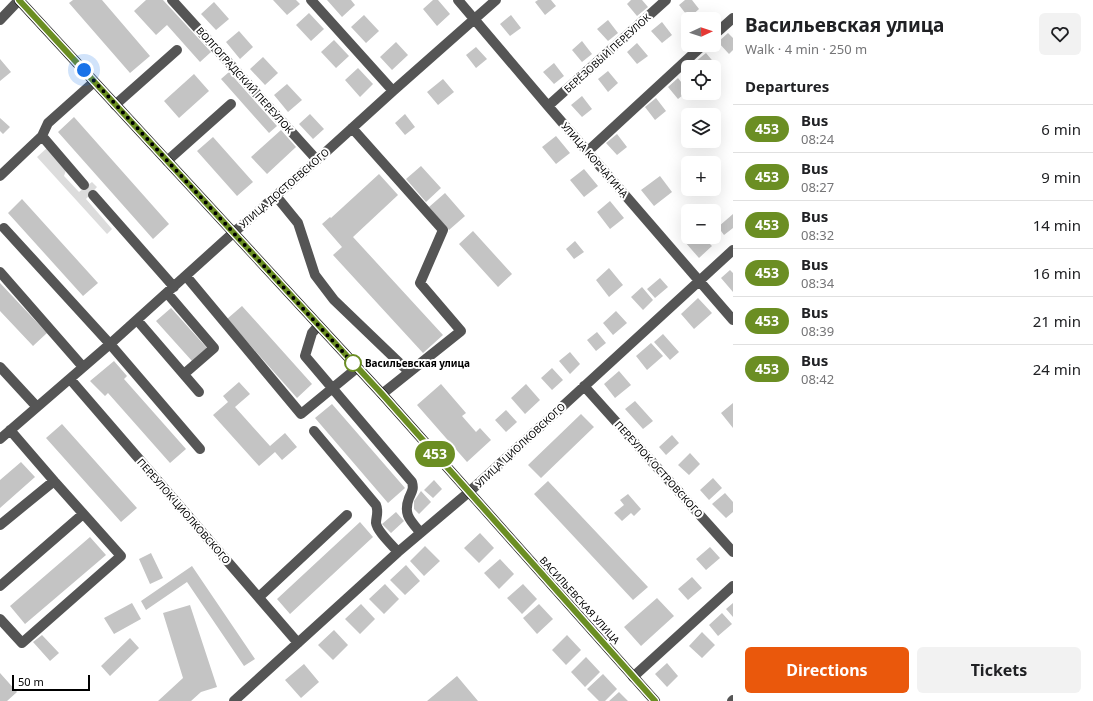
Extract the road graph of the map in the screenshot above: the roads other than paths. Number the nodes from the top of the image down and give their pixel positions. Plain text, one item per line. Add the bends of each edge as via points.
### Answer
1 (19, 0) edge
2 (172, 0) edge
3 (311, 0) edge
4 (458, 0) edge
5 (496, 0) edge
6 (666, 0) edge
7 (475, 18) junction
8 (733, 18) edge
9 (0, 20) edge
10 (721, 29) edge
11 (177, 50) dead end
12 (695, 52) edge
13 (94, 82) junction
14 (393, 91) junction
15 (231, 104) dead end
16 (115, 105) junction
17 (548, 106) junction
18 (352, 128) junction
19 (42, 136) junction
20 (588, 151) junction
21 (317, 160) junction
22 (166, 161) junction
23 (0, 176) edge
24 (84, 185) dead end
25 (93, 195) dead end
26 (276, 196) junction
27 (4, 228) dead end
28 (232, 233) junction
29 (733, 250) edge
30 (0, 272) edge
31 (186, 276) junction
32 (698, 281) junction
33 (170, 290) junction
34 (137, 320) junction
35 (733, 320) edge
36 (318, 326) junction
37 (110, 344) junction
38 (0, 367) edge
39 (83, 367) junction
40 (357, 368) junction
41 (410, 372) junction
42 (184, 374) junction
43 (70, 379) junction
44 (584, 386) junction
45 (332, 389) junction
46 (199, 392) dead end
47 (382, 394) junction
48 (37, 407) junction
49 (10, 430) junction
50 (314, 431) dead end
51 (0, 439) edge
52 (200, 449) dead end
53 (54, 481) junction
54 (469, 492) junction
55 (83, 514) junction
56 (347, 515) dead end
57 (0, 525) edge
58 (420, 532) junction
59 (398, 552) junction
60 (733, 552) edge
61 (0, 586) edge
62 (733, 586) edge
63 (259, 597) junction
64 (0, 618) edge
65 (298, 643) junction
66 (633, 677) junction
67 (234, 701) edge
68 (655, 701) edge

1 - 9 street
1 - 13 main road, ВАСИЛЬЕВСКАЯ УЛИЦА
2 - 21 street, ВОЛГОГРАДСКИЙ ПЕРЕУЛОК
3 - 14 street
4 - 7 street, УЛИЦА КОРЧАГИНА
5 - 7 street, УЛИЦА ДОСТОЕВСКОГО
6 - 17 street, БЕРЁЗОВЫЙ ПЕРЕУЛОК
7 - 14 street, УЛИЦА ДОСТОЕВСКОГО
7 - 17 street, УЛИЦА КОРЧАГИНА
8 - 10 street
11 - 16 street
12 - 20 street
13 - 16 main road, ВАСИЛЬЕВСКАЯ УЛИЦА
13 - 19 street via 48,123
14 - 18 street, УЛИЦА ДОСТОЕВСКОГО
15 - 22 street
16 - 22 main road, ВАСИЛЬЕВСКАЯ УЛИЦА
17 - 20 street, УЛИЦА КОРЧАГИНА
18 - 21 street, УЛИЦА ДОСТОЕВСКОГО
18 - 41 street via 443,230 420,283 461,331
19 - 23 street
19 - 24 street
20 - 32 street, УЛИЦА КОРЧАГИНА
21 - 26 street, УЛИЦА ДОСТОЕВСКОГО
22 - 28 main road, ВАСИЛЬЕВСКАЯ УЛИЦА
25 - 33 street
26 - 28 street, УЛИЦА ДОСТОЕВСКОГО
26 - 41 street via 298,223 315,276 334,300
27 - 37 street
28 - 31 street, УЛИЦА ДОСТОЕВСКОГО
28 - 36 main road, ВАСИЛЬЕВСКАЯ УЛИЦА
29 - 32 street, УЛИЦА ЦИОЛКОВСКОГО
30 - 39 street
31 - 33 street, УЛИЦА ДОСТОЕВСКОГО
31 - 45 street via 301,414
32 - 35 street, УЛИЦА КОРЧАГИНА
32 - 44 street, УЛИЦА ЦИОЛКОВСКОГО
33 - 34 street, УЛИЦА ДОСТОЕВСКОГО
33 - 42 street via 214,348
34 - 37 street, УЛИЦА ДОСТОЕВСКОГО
34 - 42 street
36 - 40 main road, ВАСИЛЬЕВСКАЯ УЛИЦА
36 - 45 street via 312,333 305,356
37 - 39 street, УЛИЦА ДОСТОЕВСКОГО
37 - 52 street
38 - 48 street
39 - 43 street, УЛИЦА ДОСТОЕВСКОГО
40 - 45 street
40 - 47 main road, ВАСИЛЬЕВСКАЯ УЛИЦА
41 - 47 street
42 - 46 street
43 - 48 street, УЛИЦА ДОСТОЕВСКОГО
43 - 63 street, ПЕРЕУЛОК ЦИОЛКОВСКОГО
44 - 54 street, УЛИЦА ЦИОЛКОВСКОГО
44 - 60 street, ПЕРЕУЛОК ОСТРОВСКОГО
45 - 58 street via 412,482 414,489 406,508 408,517
47 - 54 main road, ВАСИЛЬЕВСКАЯ УЛИЦА
48 - 49 street, УЛИЦА ДОСТОЕВСКОГО
49 - 51 street, УЛИЦА ДОСТОЕВСКОГО
49 - 53 street
50 - 59 street via 376,505 377,528
53 - 55 street
53 - 57 street
54 - 58 street, УЛИЦА ЦИОЛКОВСКОГО
54 - 66 main road, ВАСИЛЬЕВСКАЯ УЛИЦА
55 - 61 street
55 - 64 street via 122,556 22,643
56 - 63 street
58 - 59 street, УЛИЦА ЦИОЛКОВСКОГО
59 - 65 street, УЛИЦА ЦИОЛКОВСКОГО
62 - 66 street
63 - 65 street, ПЕРЕУЛОК ЦИОЛКОВСКОГО
65 - 67 street, УЛИЦА ЦИОЛКОВСКОГО
66 - 68 main road, ВАСИЛЬЕВСКАЯ УЛИЦА

